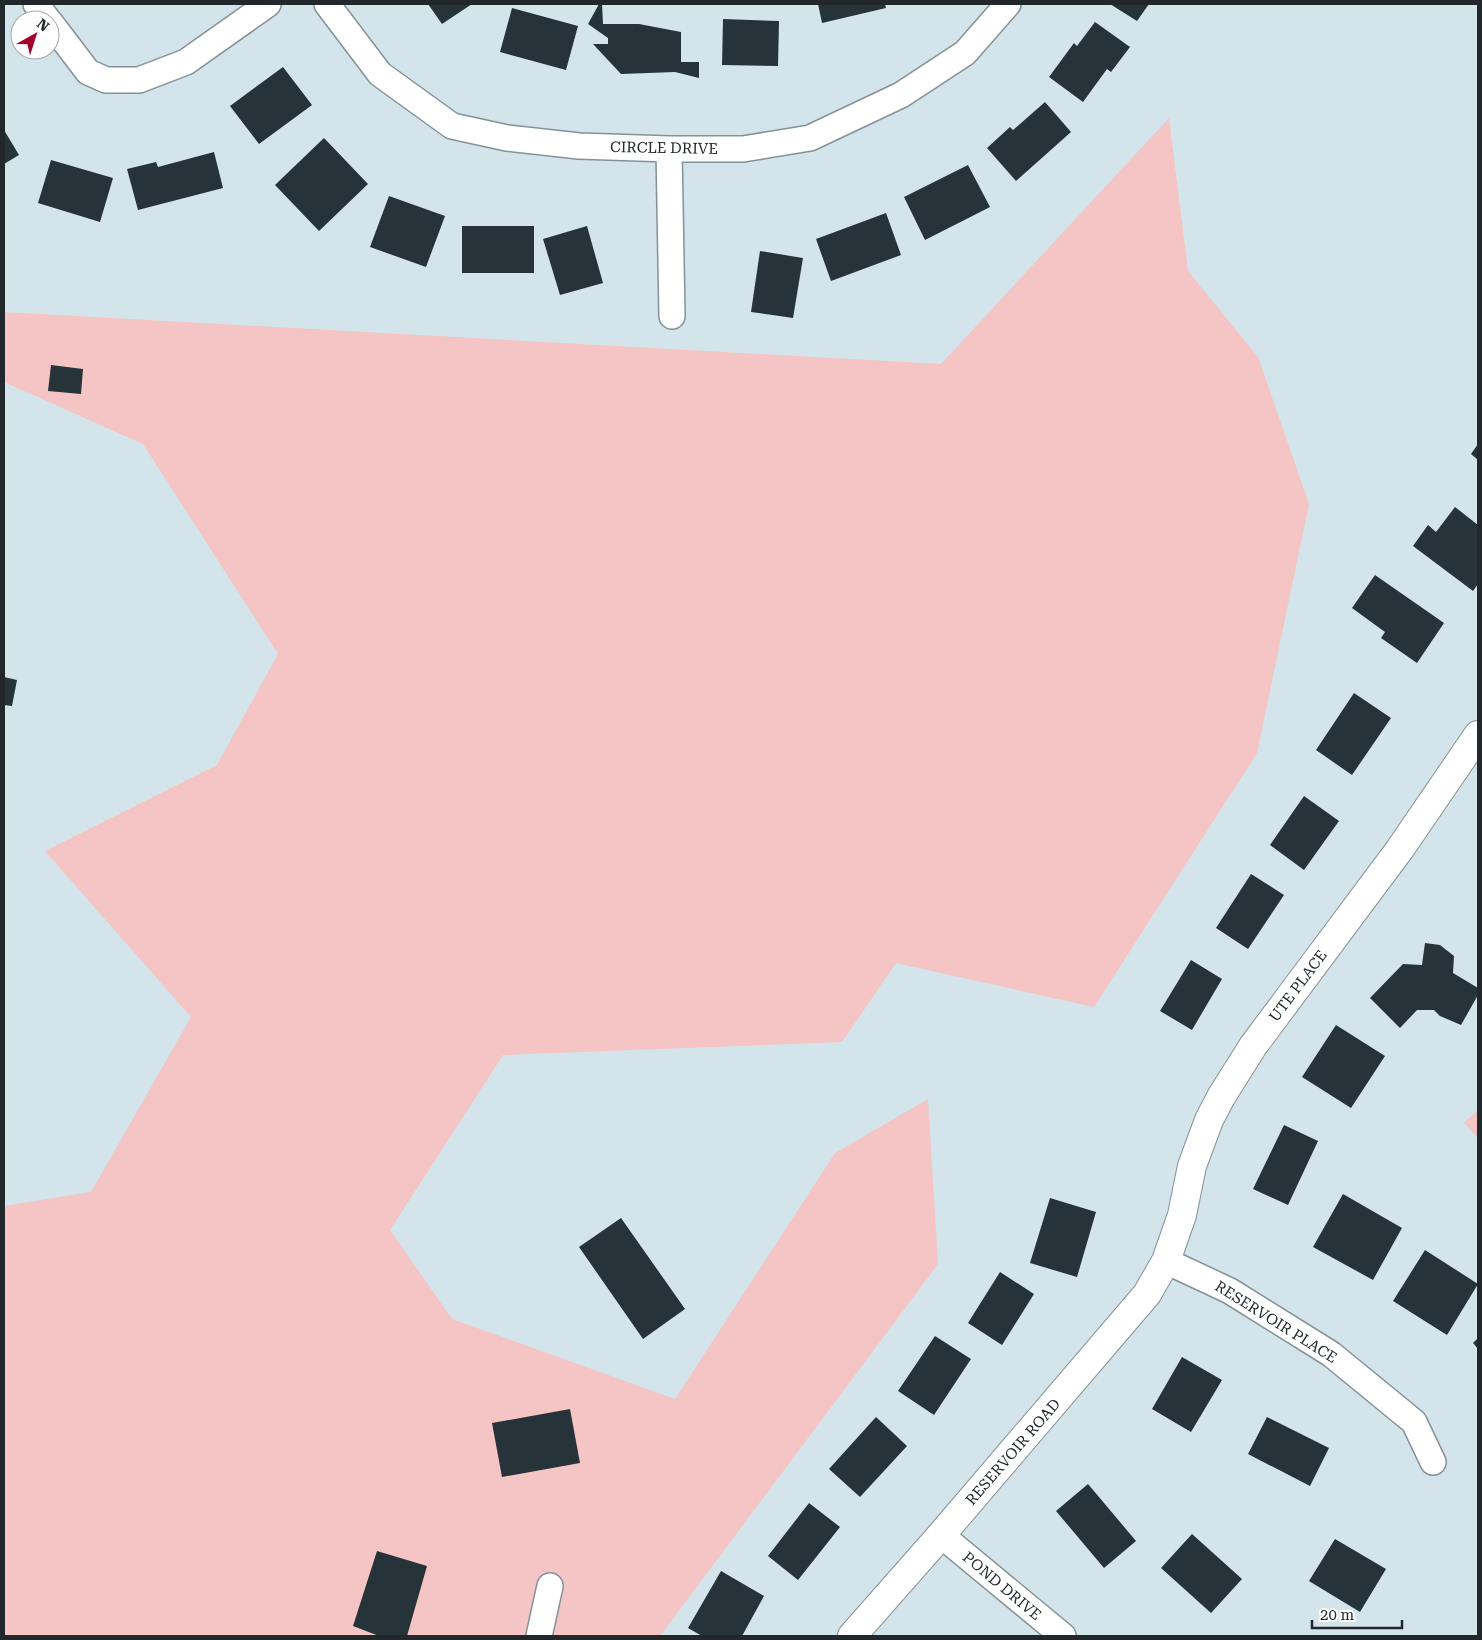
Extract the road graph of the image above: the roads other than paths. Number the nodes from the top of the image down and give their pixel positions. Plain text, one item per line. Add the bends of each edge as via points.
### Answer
1 (268, 4) edge
2 (327, 4) edge
3 (1008, 4) edge
4 (60, 35) edge
5 (669, 149) junction
6 (672, 316) dead end
7 (1478, 735) edge
8 (1166, 1261) junction
9 (1432, 1462) dead end
10 (941, 1535) junction
11 (550, 1586) dead end
12 (539, 1636) edge
13 (852, 1636) edge
14 (1064, 1636) edge

1 - 4 street via 186,62 139,80 106,80 88,72
2 - 5 street, CIRCLE DRIVE via 380,74 452,126 507,138 580,146
3 - 5 street, CIRCLE DRIVE via 965,53 901,95 810,138 743,148
5 - 6 street
7 - 8 street, UTE PLACE via 1400,849 1253,1046 1221,1097 1192,1166 1182,1215
8 - 9 street, RESERVOIR PLACE via 1230,1291 1331,1354 1414,1422
8 - 10 street, RESERVOIR ROAD via 1132,1313
10 - 13 street, RESERVOIR ROAD
10 - 14 street, POND DRIVE
11 - 12 street

